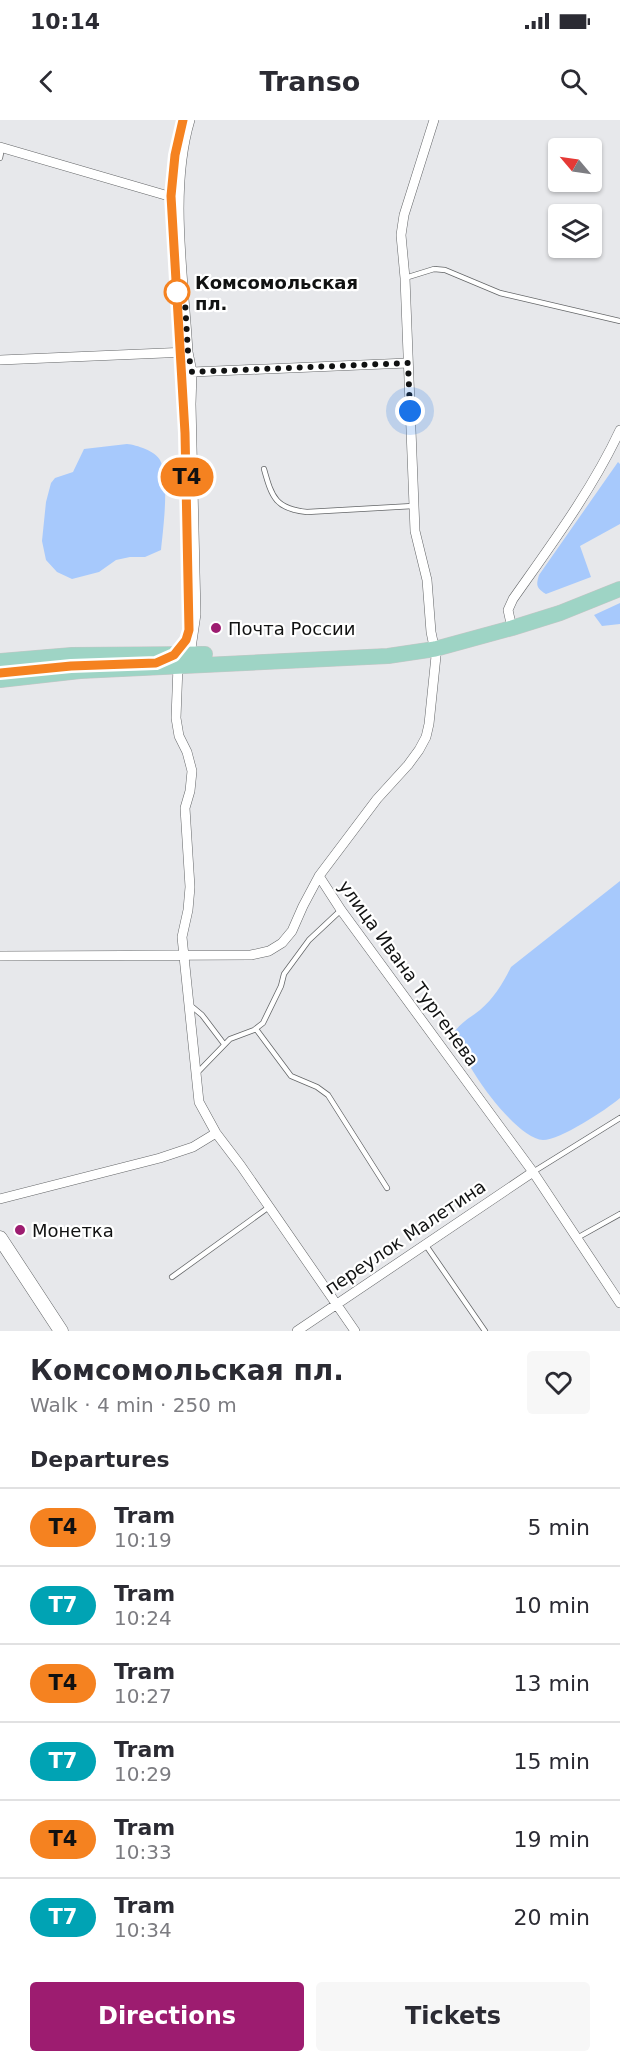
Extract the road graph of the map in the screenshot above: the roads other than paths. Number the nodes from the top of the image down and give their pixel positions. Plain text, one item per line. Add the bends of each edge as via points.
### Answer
1 (190, 120) edge
2 (434, 120) edge
3 (1, 151) edge
4 (178, 196) junction
5 (405, 278) junction
6 (620, 321) edge
7 (188, 352) junction
8 (0, 360) edge
9 (408, 363) junction
10 (192, 372) junction
11 (620, 430) edge
12 (264, 470) dead end
13 (414, 506) junction
14 (620, 578) edge
15 (620, 589) edge
16 (510, 623) junction
17 (434, 644) junction
18 (184, 660) junction
19 (0, 661) edge
20 (0, 680) edge
21 (320, 876) junction
22 (341, 910) junction
23 (0, 956) edge
24 (184, 956) junction
25 (190, 1005) junction
26 (256, 1029) junction
27 (224, 1044) junction
28 (195, 1075) junction
29 (620, 1118) edge
30 (216, 1133) junction
31 (533, 1172) junction
32 (387, 1188) dead end
33 (0, 1199) edge
34 (269, 1207) junction
35 (620, 1214) edge
36 (0, 1238) edge
37 (577, 1238) junction
38 (425, 1244) junction
39 (172, 1277) dead end
40 (620, 1303) edge
41 (336, 1304) junction
42 (62, 1331) edge
43 (297, 1331) edge
44 (355, 1331) edge
45 (485, 1331) edge

1 - 4 street
2 - 5 street, улица Ивана Тургенева via 401,225
3 - 4 street
4 - 7 street
5 - 6 lane via 445,270 500,293
5 - 9 street, улица Ивана Тургенева
7 - 8 street
7 - 10 street
9 - 10 street
9 - 13 street, улица Ивана Тургенева
10 - 18 street via 196,614
11 - 16 street via 560,532 513,600 508,610
12 - 13 lane via 279,504 295,511
13 - 17 street, улица Ивана Тургенева
14 - 16 main road
15 - 16 main road via 560,613
16 - 17 main road
17 - 18 main road via 388,656
17 - 21 street, улица Ивана Тургенева via 435,682 422,744
18 - 19 main road via 72,655
18 - 20 main road
18 - 24 street via 176,718 192,771 185,808 190,887 182,937
21 - 22 street, улица Ивана Тургенева
21 - 24 street via 292,931 269,951
22 - 26 lane via 309,940 284,974 267,1018
22 - 31 street, улица Ивана Тургенева
23 - 24 street
24 - 25 street
25 - 27 lane
25 - 28 street
26 - 27 lane
26 - 32 lane via 289,1073 328,1095
27 - 28 lane
28 - 30 street via 199,1102
29 - 31 lane
30 - 33 street via 176,1154
30 - 34 street
31 - 37 street, улица Ивана Тургенева
31 - 38 street, переулок Малетина
34 - 39 lane
34 - 41 street
35 - 37 lane
36 - 42 main road
37 - 40 street, улица Ивана Тургенева
38 - 41 street, переулок Малетина
38 - 45 lane
41 - 43 street, переулок Малетина
41 - 44 street

